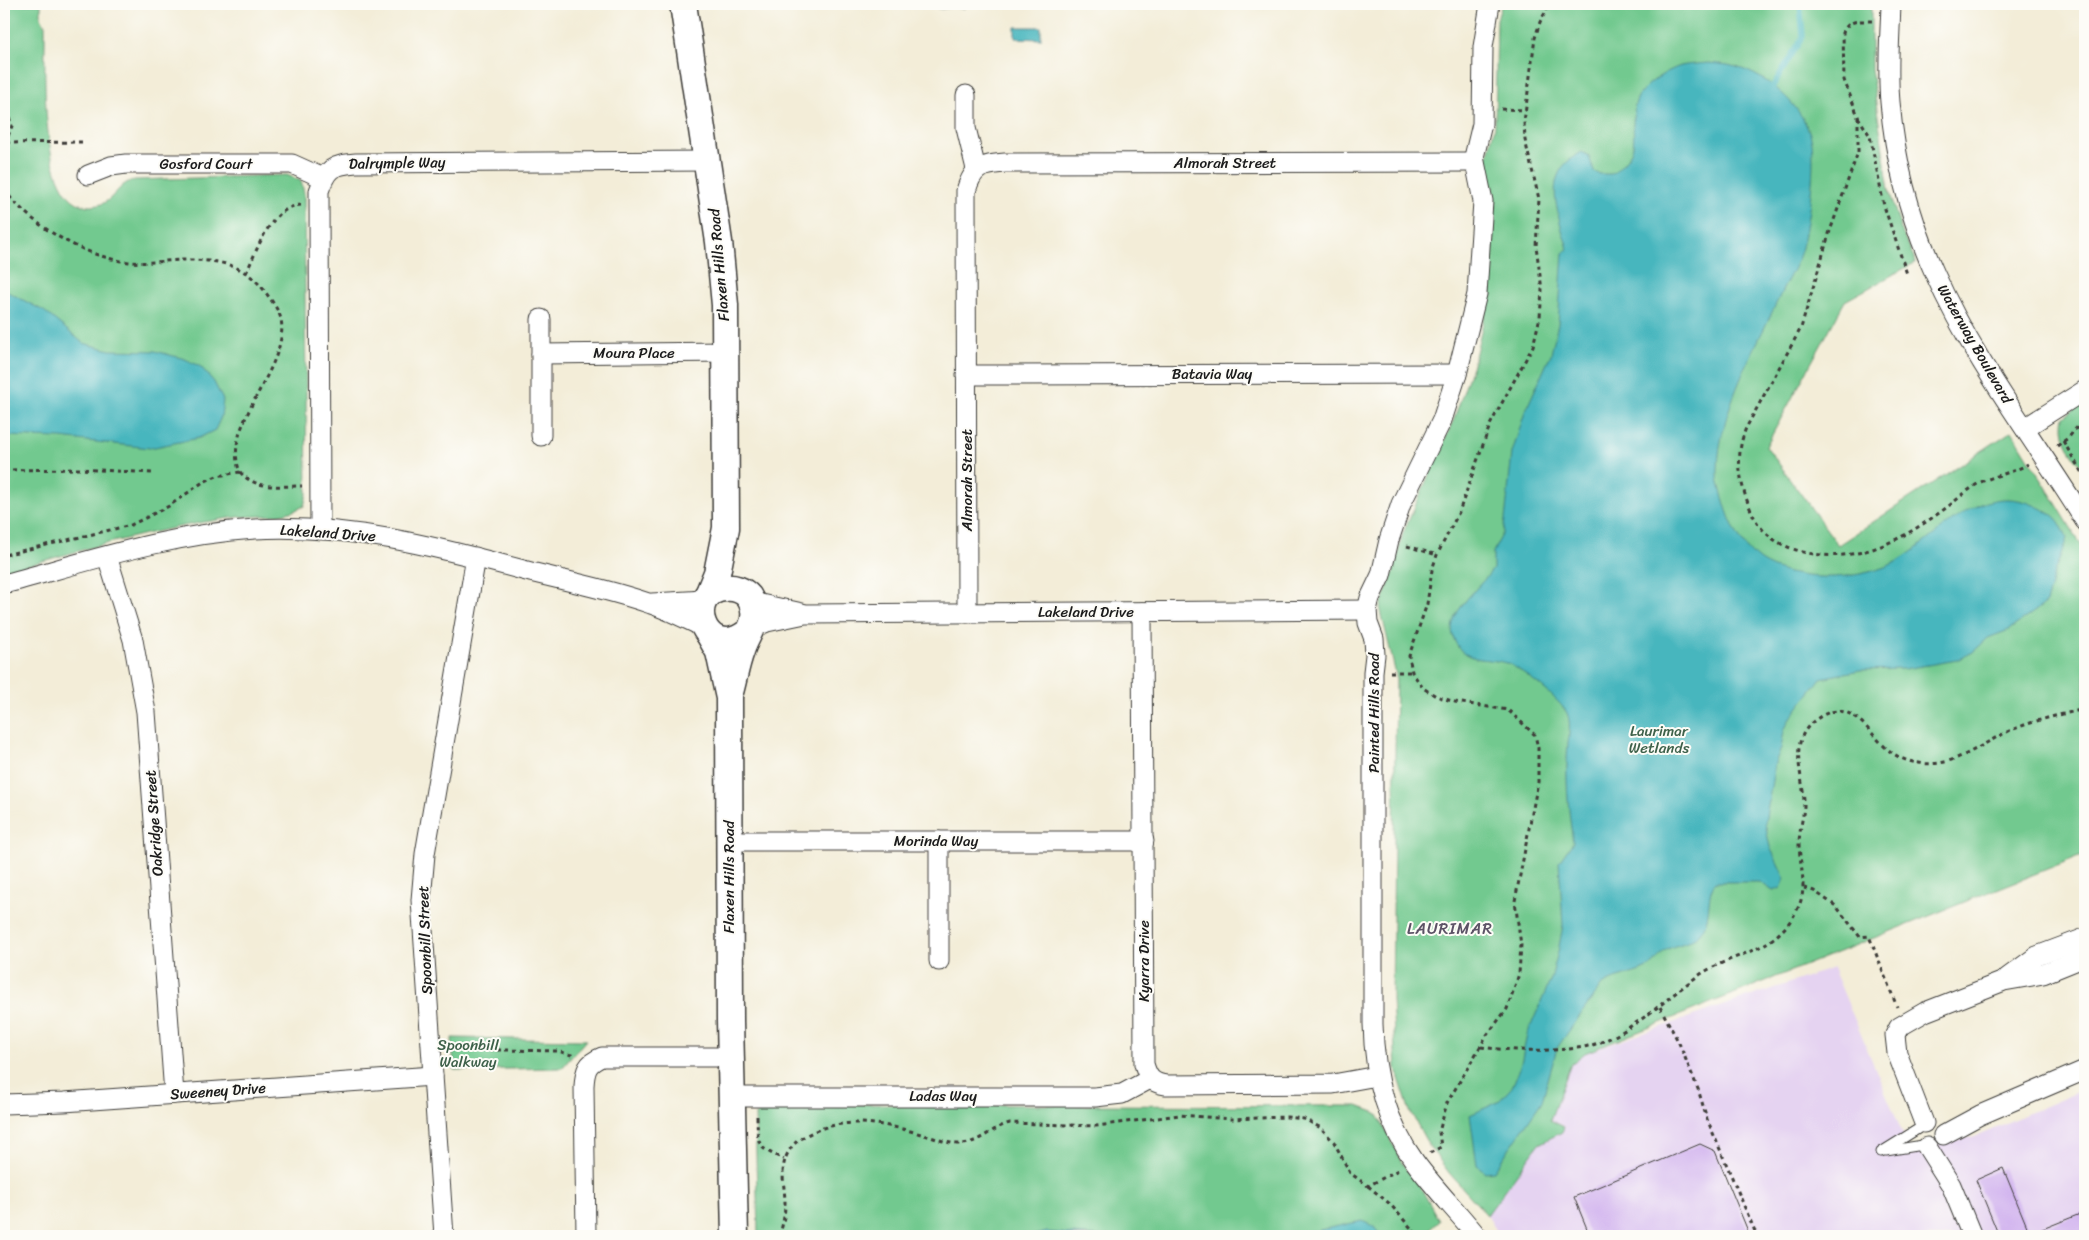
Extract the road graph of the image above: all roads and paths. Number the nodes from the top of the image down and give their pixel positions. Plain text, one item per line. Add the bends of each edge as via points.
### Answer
1 (683, 4) edge
2 (1490, 4) edge
3 (1550, 4) edge
4 (1891, 12) edge
5 (966, 95) dead end
6 (4, 102) edge
7 (1483, 109) junction
8 (1526, 110) junction
9 (1858, 116) junction
10 (82, 142) dead end
11 (5, 145) edge
12 (708, 161) junction
13 (1474, 162) junction
14 (976, 169) junction
15 (88, 175) dead end
16 (323, 178) junction
17 (4, 190) edge
18 (319, 204) junction
19 (246, 273) junction
20 (1907, 274) dead end
21 (541, 319) dead end
22 (726, 352) junction
23 (542, 354) junction
24 (1458, 374) junction
25 (966, 375) junction
26 (2085, 390) edge
27 (2085, 418) edge
28 (2025, 428) junction
29 (541, 436) dead end
30 (2063, 441) junction
31 (2044, 456) junction
32 (4, 470) edge
33 (240, 472) junction
34 (154, 474) dead end
35 (2085, 478) edge
36 (320, 486) junction
37 (2085, 520) edge
38 (726, 528) junction
39 (320, 529) junction
40 (1389, 540) junction
41 (4, 555) edge
42 (107, 556) junction
43 (1437, 556) junction
44 (476, 557) junction
45 (4, 584) edge
46 (706, 597) junction
47 (749, 598) junction
48 (651, 604) junction
49 (1367, 610) junction
50 (1142, 612) junction
51 (968, 613) junction
52 (805, 614) junction
53 (706, 630) junction
54 (749, 631) junction
55 (729, 698) junction
56 (2085, 709) edge
57 (1144, 840) junction
58 (728, 841) junction
59 (939, 841) junction
60 (1804, 888) junction
61 (2085, 938) edge
62 (2085, 957) edge
63 (939, 961) dead end
64 (2004, 981) junction
65 (1660, 1007) junction
66 (1906, 1022) junction
67 (1481, 1047) junction
68 (431, 1051) junction
69 (731, 1057) junction
70 (592, 1061) junction
71 (2085, 1070) edge
72 (433, 1076) junction
73 (1377, 1076) junction
74 (1150, 1079) junction
75 (174, 1094) junction
76 (745, 1097) junction
77 (4, 1104) edge
78 (1930, 1134) junction
79 (784, 1159) junction
80 (1416, 1162) junction
81 (1368, 1186) junction
82 (444, 1236) edge
83 (586, 1236) edge
84 (735, 1236) edge
85 (779, 1236) edge
86 (1418, 1236) edge
87 (1477, 1236) edge
88 (1757, 1236) edge
89 (1972, 1236) edge

1 - 12 street, Flaxen Hills Road
2 - 7 street via 1483,47
3 - 8 path via 1535,38
4 - 9 path via 1852,22 1843,32 1844,80
4 - 28 street, Waterway Boulevard via 1888,67 1896,143 1902,177 1923,243 1952,308
5 - 14 street via 966,128
6 - 11 path via 12,126
7 - 8 path
7 - 13 street via 1481,136
8 - 43 path via 1525,140 1539,199 1536,246 1542,290 1540,317 1533,346 1490,425 1459,512
9 - 20 path via 1870,136 1884,206
9 - 31 path via 1858,152 1801,328 1740,443 1741,480 1754,517 1767,535 1795,550 1816,555 1864,553 1920,527 1978,484
10 - 11 path
12 - 16 street, Dalrymple Way via 356,162 338,164
12 - 22 street, Flaxen Hills Road via 719,242
13 - 14 street, Almorah Street via 1005,163
13 - 24 street via 1483,201 1480,269 1473,316
14 - 25 street, Almorah Street via 966,191
15 - 16 street, Gosford Court via 126,164 292,164
16 - 18 street
17 - 19 path via 19,207 49,229 101,256 131,262 218,262 233,265
18 - 19 path via 291,206 277,214
18 - 36 street
19 - 33 path via 260,284 278,310 282,327 274,358 238,440 236,462
21 - 23 street
22 - 23 street, Moura Place
22 - 38 street, Flaxen Hills Road
23 - 29 street
24 - 25 street, Batavia Way
24 - 40 street via 1442,420 1401,504
25 - 51 street, Almorah Street
26 - 28 street
27 - 30 path
28 - 31 street, Waterway Boulevard
30 - 31 path
30 - 35 path
31 - 37 street, Waterway Boulevard
32 - 34 path via 79,469
33 - 36 path via 256,484
33 - 41 path via 203,482 169,506 131,524
36 - 39 street
38 - 46 street, Flaxen Hills Road via 717,573
38 - 47 street, Flaxen Hills Road via 736,573
39 - 42 street, Lakeland Drive via 254,529 211,534
39 - 44 street, Lakeland Drive via 383,536
40 - 43 path
40 - 49 street via 1381,575
42 - 45 street, Lakeland Drive
42 - 75 street, Oakridge Street via 133,640 146,712
43 - 67 path via 1427,604 1409,656 1412,672 1423,688 1436,696 1508,710 1535,735 1538,748 1538,782 1515,901 1521,946 1519,974 1507,1009
44 - 48 street, Lakeland Drive
44 - 68 street, Spoonbill Street via 424,854 420,900
46 - 47 street via 715,590 731,587
46 - 48 street, Lakeland Drive
46 - 53 street via 700,618
47 - 52 street, Lakeland Drive
47 - 54 street via 754,611
48 - 53 street, Lakeland Drive
49 - 50 street, Lakeland Drive
49 - 73 street, Painted Hills Road via 1375,655 1373,1024
50 - 51 street, Lakeland Drive
50 - 57 street, Kyarra Drive
51 - 52 street, Lakeland Drive
52 - 54 street, Lakeland Drive via 768,622
53 - 54 street via 724,641 732,641
53 - 55 street, Flaxen Hills Road via 719,652
54 - 55 street, Flaxen Hills Road
55 - 58 street, Flaxen Hills Road
56 - 60 path via 2018,727 1963,756 1937,763 1903,759 1891,752 1859,718 1850,714 1832,713 1814,721 1806,729 1798,751 1804,804 1799,845
57 - 59 street, Morinda Way
57 - 74 street, Kyarra Drive via 1144,1064
58 - 59 street, Morinda Way
58 - 69 street, Flaxen Hills Road
59 - 63 street
60 - 65 path via 1798,908 1780,934 1750,953 1705,972
60 - 66 path via 1836,906 1860,936 1869,936
61 - 64 street via 2037,956
62 - 64 street via 2043,974
64 - 66 street
65 - 67 path via 1621,1032 1588,1046 1497,1050
65 - 88 path via 1683,1052 1707,1119
66 - 78 street via 1895,1035 1894,1042
67 - 80 path via 1447,1103 1439,1132 1441,1147
68 - 70 path via 558,1052
68 - 72 street, Spoonbill Street
69 - 70 street via 602,1057
69 - 76 street, Flaxen Hills Road
70 - 83 street via 585,1070 584,1086
71 - 78 street
72 - 75 street, Sweeney Drive
72 - 82 street, Spoonbill Street
73 - 74 street via 1333,1084 1166,1086
73 - 80 street, Painted Hills Road via 1403,1144
74 - 76 street, Ladas Way via 1122,1094 1095,1097
75 - 77 street, Sweeney Drive
76 - 79 path via 758,1142 764,1151
76 - 84 street, Flaxen Hills Road
78 - 89 street
79 - 81 path via 790,1147 802,1137 837,1123 890,1127 959,1144 975,1141 1010,1123 1072,1127 1180,1115 1248,1120 1287,1117 1304,1119 1321,1128 1334,1142 1350,1173
79 - 85 path via 785,1202
80 - 81 path
80 - 87 street, Painted Hills Road
81 - 86 path via 1390,1204

